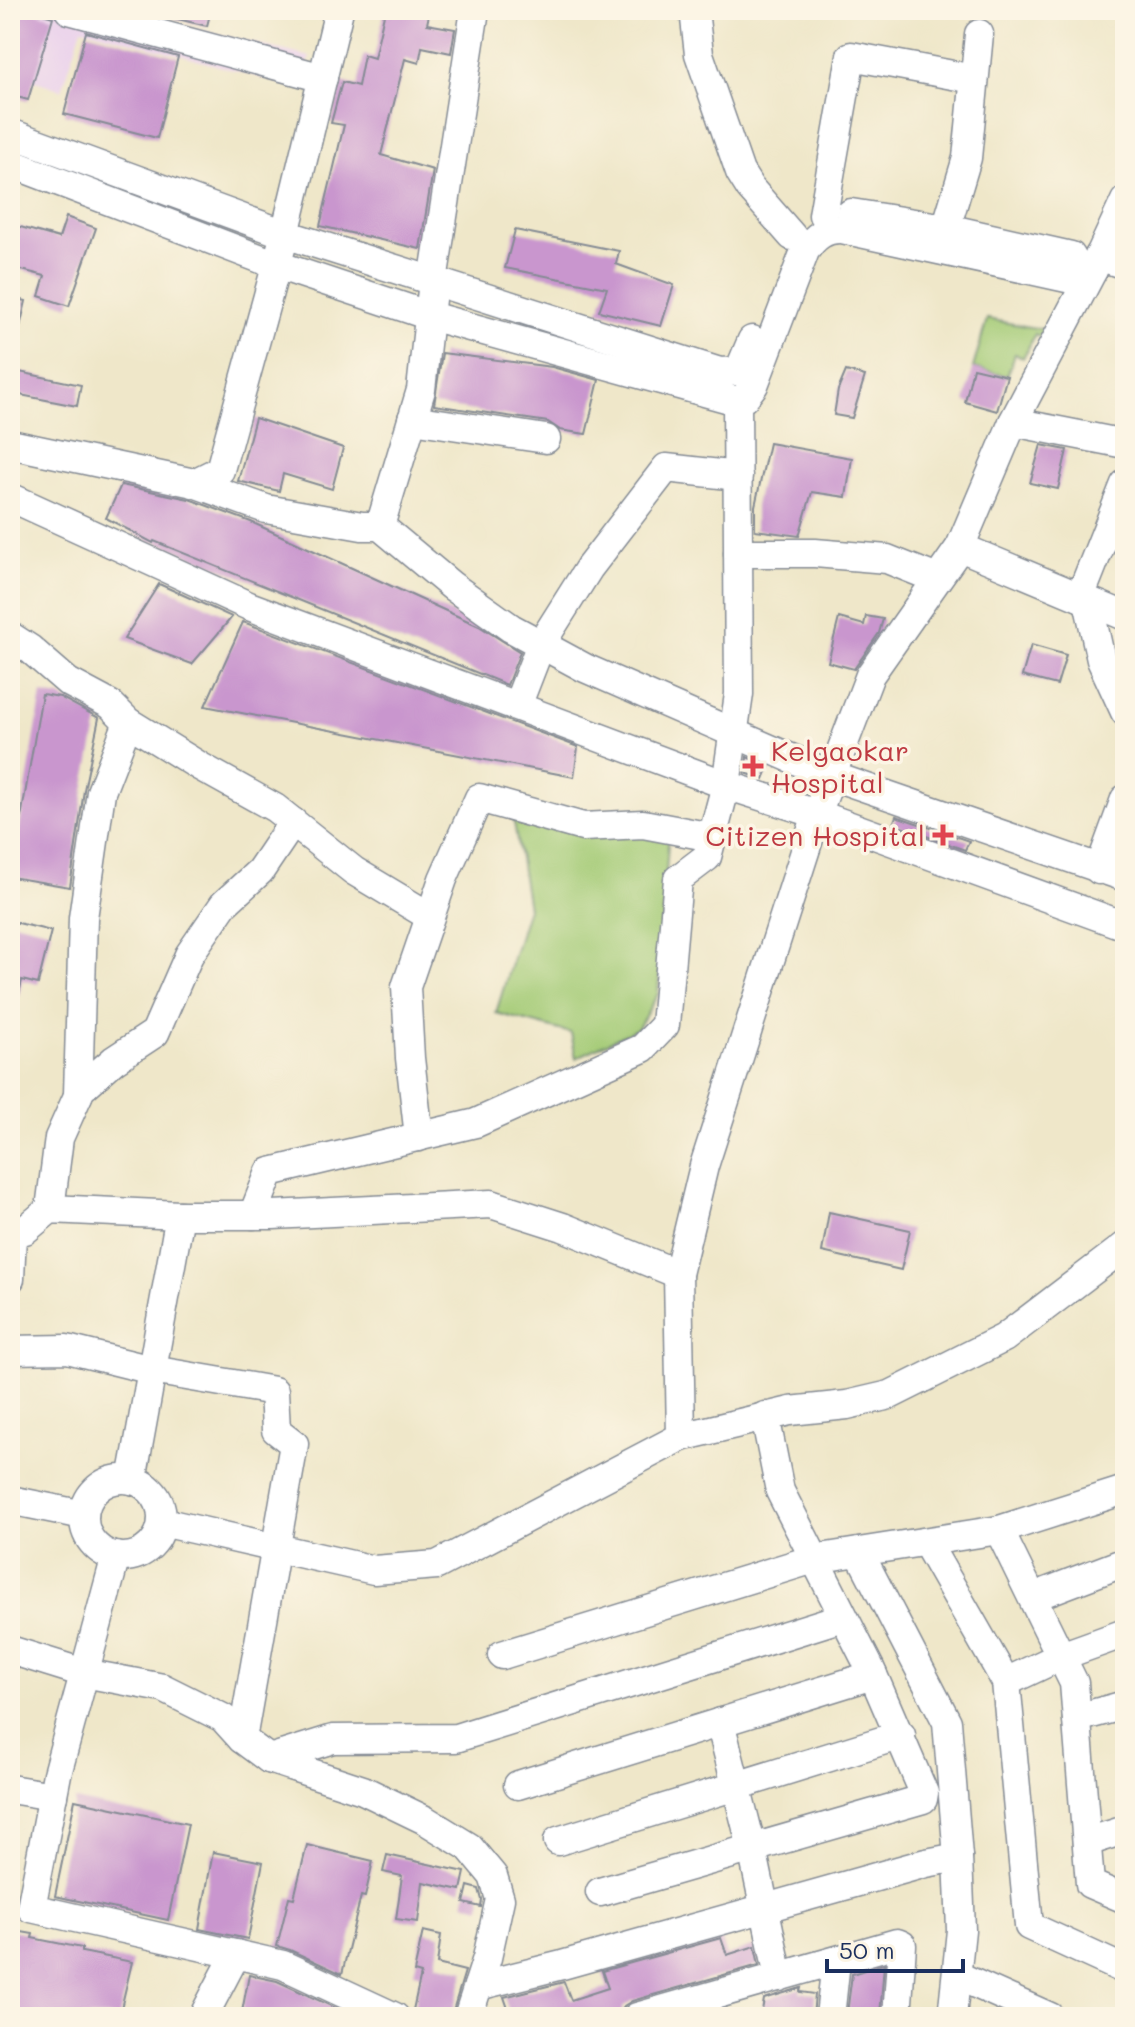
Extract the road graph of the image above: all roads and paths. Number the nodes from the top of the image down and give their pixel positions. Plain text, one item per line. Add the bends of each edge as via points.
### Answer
1 (69, 10) edge
2 (339, 10) edge
3 (475, 10) edge
4 (694, 10) edge
5 (979, 34) dead end
6 (323, 78) junction
7 (974, 79) junction
8 (10, 133) edge
9 (10, 163) edge
10 (1125, 201) edge
11 (823, 215) junction
12 (946, 228) junction
13 (285, 234) junction
14 (792, 236) junction
15 (277, 265) junction
16 (1099, 265) edge
17 (433, 281) junction
18 (430, 316) junction
19 (737, 401) junction
20 (412, 419) junction
21 (1013, 422) junction
22 (546, 439) dead end
23 (10, 444) edge
24 (1125, 444) edge
25 (738, 476) junction
26 (194, 483) junction
27 (1125, 484) edge
28 (10, 497) edge
29 (380, 526) junction
30 (960, 547) junction
31 (738, 553) junction
32 (937, 579) junction
33 (1084, 599) junction
34 (1125, 616) edge
35 (10, 636) edge
36 (541, 644) junction
37 (517, 706) junction
38 (1125, 712) edge
39 (128, 722) junction
40 (733, 734) junction
41 (832, 776) junction
42 (726, 785) junction
43 (1125, 799) edge
44 (817, 814) junction
45 (293, 822) junction
46 (712, 837) junction
47 (1112, 874) edge
48 (429, 916) junction
49 (1125, 926) edge
50 (78, 1095) junction
51 (419, 1137) junction
52 (50, 1209) junction
53 (180, 1215) junction
54 (253, 1215) junction
55 (11, 1234) edge
56 (1125, 1246) edge
57 (678, 1274) junction
58 (10, 1279) edge
59 (10, 1350) edge
60 (152, 1370) junction
61 (765, 1416) junction
62 (681, 1437) junction
63 (132, 1480) junction
64 (1125, 1490) edge
65 (10, 1500) edge
66 (84, 1515) junction
67 (162, 1522) junction
68 (999, 1530) junction
69 (926, 1542) junction
70 (275, 1547) junction
71 (859, 1552) junction
72 (116, 1556) junction
73 (814, 1559) junction
74 (1125, 1562) edge
75 (1033, 1597) junction
76 (843, 1617) junction
77 (1125, 1633) edge
78 (10, 1650) edge
79 (502, 1655) dead end
80 (1061, 1656) junction
81 (84, 1673) junction
82 (873, 1675) junction
83 (1006, 1682) junction
84 (1125, 1705) edge
85 (1077, 1718) junction
86 (720, 1722) junction
87 (901, 1735) junction
88 (242, 1739) junction
89 (269, 1759) junction
90 (518, 1785) dead end
91 (737, 1786) junction
92 (10, 1789) edge
93 (53, 1796) junction
94 (1125, 1830) edge
95 (558, 1841) dead end
96 (1087, 1842) junction
97 (752, 1848) junction
98 (958, 1857) junction
99 (600, 1892) dead end
100 (1125, 1899) edge
101 (765, 1909) junction
102 (236, 1954) junction
103 (836, 1961) junction
104 (1125, 1970) edge
105 (958, 1976) junction
106 (779, 1977) junction
107 (478, 1986) junction
108 (207, 2009) edge
109 (695, 2009) edge
110 (395, 2017) edge
111 (468, 2017) edge
112 (637, 2017) edge
113 (830, 2017) edge
114 (897, 2017) edge
115 (952, 2017) edge
116 (1050, 2017) edge

1 - 6 street
2 - 6 street
3 - 17 street
4 - 14 street via 699,54 740,172
5 - 7 street
6 - 13 street
7 - 11 street via 851,56
7 - 12 street via 967,158
8 - 13 street
9 - 15 street
10 - 16 street
11 - 12 street via 853,213
11 - 14 street
12 - 16 street
13 - 15 street
13 - 17 street
14 - 17 street via 743,366 733,373
15 - 18 street
15 - 26 street via 220,470
16 - 19 street via 1067,278 842,229 826,231 805,251 754,385
16 - 21 street
17 - 18 street
18 - 19 street
18 - 20 street
19 - 25 street
20 - 22 street
20 - 29 street
21 - 24 street
21 - 30 street
23 - 26 street
25 - 31 street
25 - 36 street via 666,468 589,568
26 - 29 street via 266,509
27 - 33 street
28 - 37 street via 249,606
29 - 36 street via 452,586
30 - 32 street
30 - 33 street
31 - 32 street via 887,559
31 - 40 street via 739,694
32 - 41 street via 870,675
33 - 34 street
33 - 38 street via 1101,660
35 - 39 street
36 - 37 street
36 - 40 street
37 - 42 street
39 - 45 street
39 - 50 street via 101,792 83,918
40 - 41 street
40 - 42 street
41 - 44 street
41 - 47 street
42 - 44 street
42 - 46 street
43 - 47 street
44 - 49 street
44 - 57 street via 704,1166
45 - 48 street via 354,871
45 - 50 street via 260,871 224,904 189,955 155,1033 114,1060
46 - 48 street via 643,824 583,827 479,798
46 - 51 street via 707,857 678,879 665,1025 643,1048 476,1123
48 - 51 street via 406,987
50 - 52 street via 59,1138
51 - 54 street via 270,1172
52 - 53 street
52 - 55 street via 25,1230
53 - 54 street
53 - 60 street
54 - 57 street via 491,1204
55 - 58 street
56 - 61 street via 1004,1338 890,1395
57 - 62 street
59 - 60 street via 67,1349
60 - 63 street
60 - 70 street via 274,1391 276,1430 294,1444
61 - 62 street
61 - 73 street via 780,1491
62 - 70 street via 437,1565 374,1570
63 - 66 street via 119,1479 95,1491
63 - 67 street via 155,1496
64 - 68 street
65 - 66 street
66 - 72 street via 92,1542
67 - 70 street
67 - 72 street via 146,1549
68 - 69 street
68 - 75 street
69 - 71 street
69 - 83 street
70 - 88 street
71 - 73 street
71 - 98 street via 947,1722
72 - 81 street
73 - 76 street
73 - 79 street
74 - 75 street
75 - 80 street
76 - 82 street
76 - 89 street via 456,1738 333,1739
77 - 80 street
78 - 81 street
80 - 83 street
80 - 85 street via 1074,1683
81 - 88 street via 163,1688 223,1718
81 - 93 street
82 - 86 street
82 - 87 street
83 - 104 street via 1029,1926
84 - 85 street
85 - 96 street
86 - 90 street
86 - 91 street
87 - 91 street
87 - 97 street via 923,1799
88 - 89 street
89 - 107 street via 363,1790 469,1847 493,1876 500,1899
91 - 95 street
91 - 97 street
92 - 93 street
93 - 102 street via 31,1908
94 - 96 street
96 - 100 street via 1090,1884
97 - 99 street
97 - 101 street
98 - 101 street
98 - 105 street
101 - 106 street
101 - 107 street
102 - 108 street
102 - 110 street via 283,1965
103 - 106 street
103 - 113 street
103 - 114 street via 902,1945
105 - 115 street
105 - 116 street
106 - 109 street
107 - 111 street
109 - 112 street

